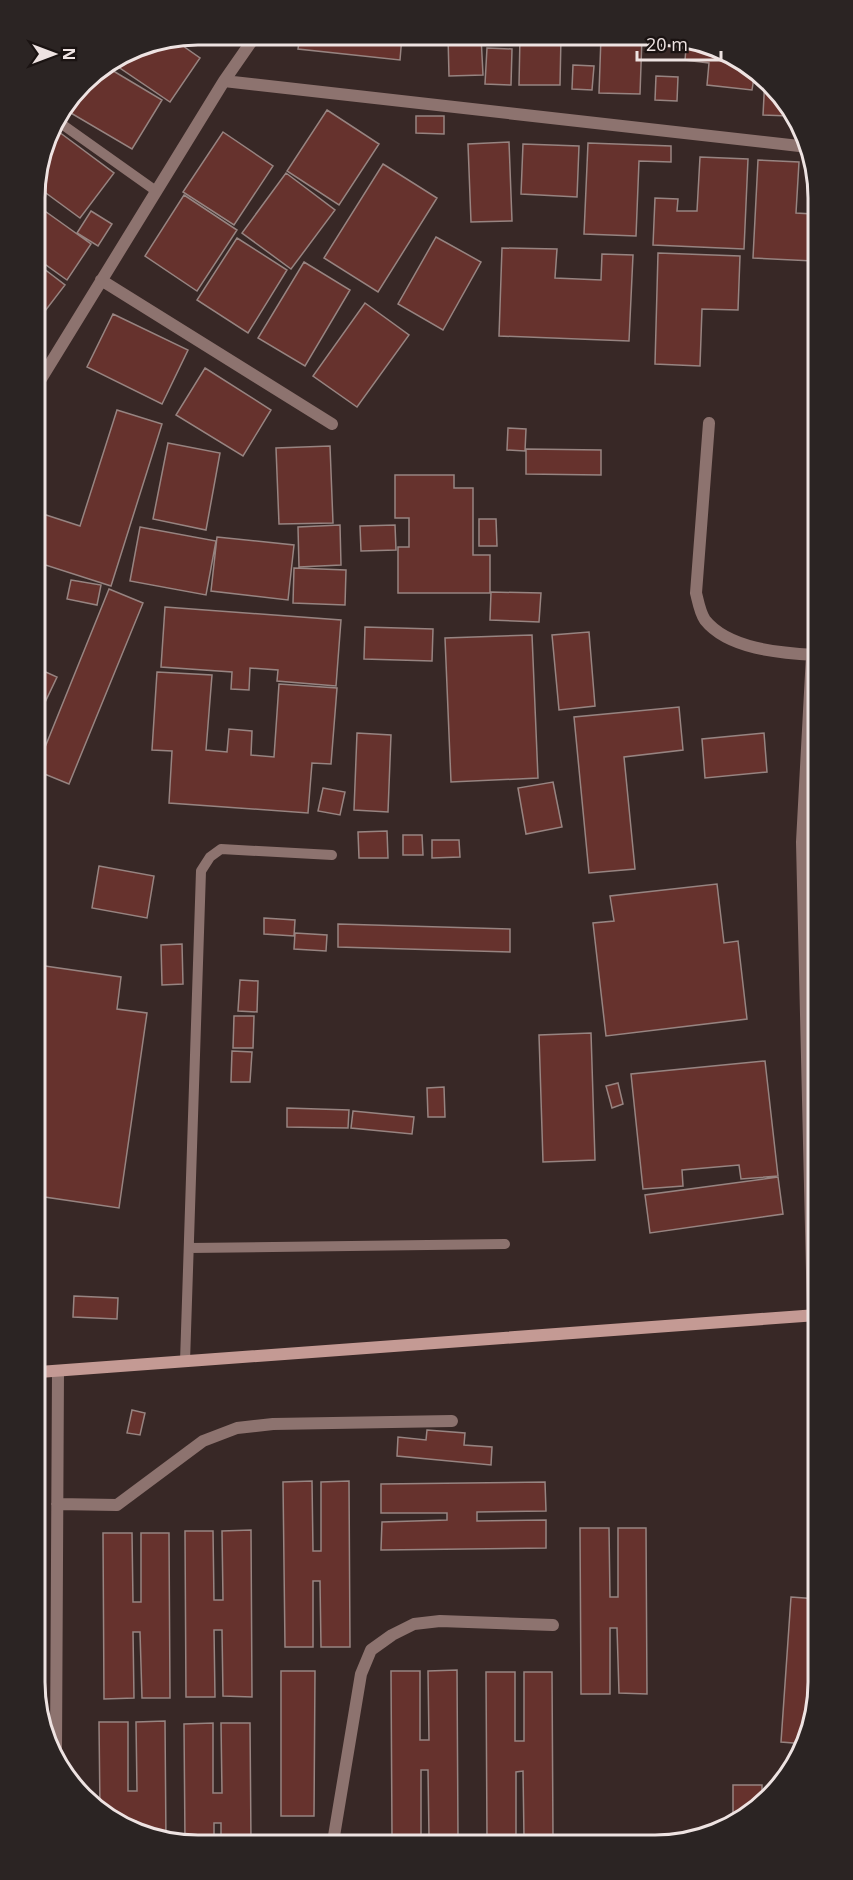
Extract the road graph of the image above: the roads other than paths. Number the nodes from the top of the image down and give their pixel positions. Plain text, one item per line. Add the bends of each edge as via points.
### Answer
1 (249, 45) edge
2 (224, 81) junction
3 (63, 125) edge
4 (799, 146) edge
5 (156, 191) junction
6 (101, 280) junction
7 (45, 372) edge
8 (709, 423) dead end
9 (332, 424) dead end
10 (808, 654) edge
11 (808, 740) edge
12 (332, 855) dead end
13 (808, 1060) edge
14 (506, 1244) dead end
15 (189, 1248) junction
16 (808, 1316) edge
17 (185, 1362) junction
18 (58, 1371) junction
19 (45, 1372) edge
20 (452, 1421) dead end
21 (57, 1504) junction
22 (553, 1625) dead end
23 (56, 1738) edge
24 (334, 1835) edge

1 - 2 street
2 - 4 street
2 - 5 street
3 - 5 lane
5 - 6 street
6 - 7 street
6 - 9 street
8 - 10 street via 696,593 704,618 724,638 759,649
11 - 13 street via 802,842
12 - 15 lane via 221,849 201,871
14 - 15 lane
15 - 17 lane
16 - 17 main road
17 - 18 main road
18 - 19 main road
18 - 21 street
20 - 21 street via 237,1428 202,1441 117,1505
21 - 23 street
22 - 24 street via 440,1621 414,1624 371,1650 361,1674

